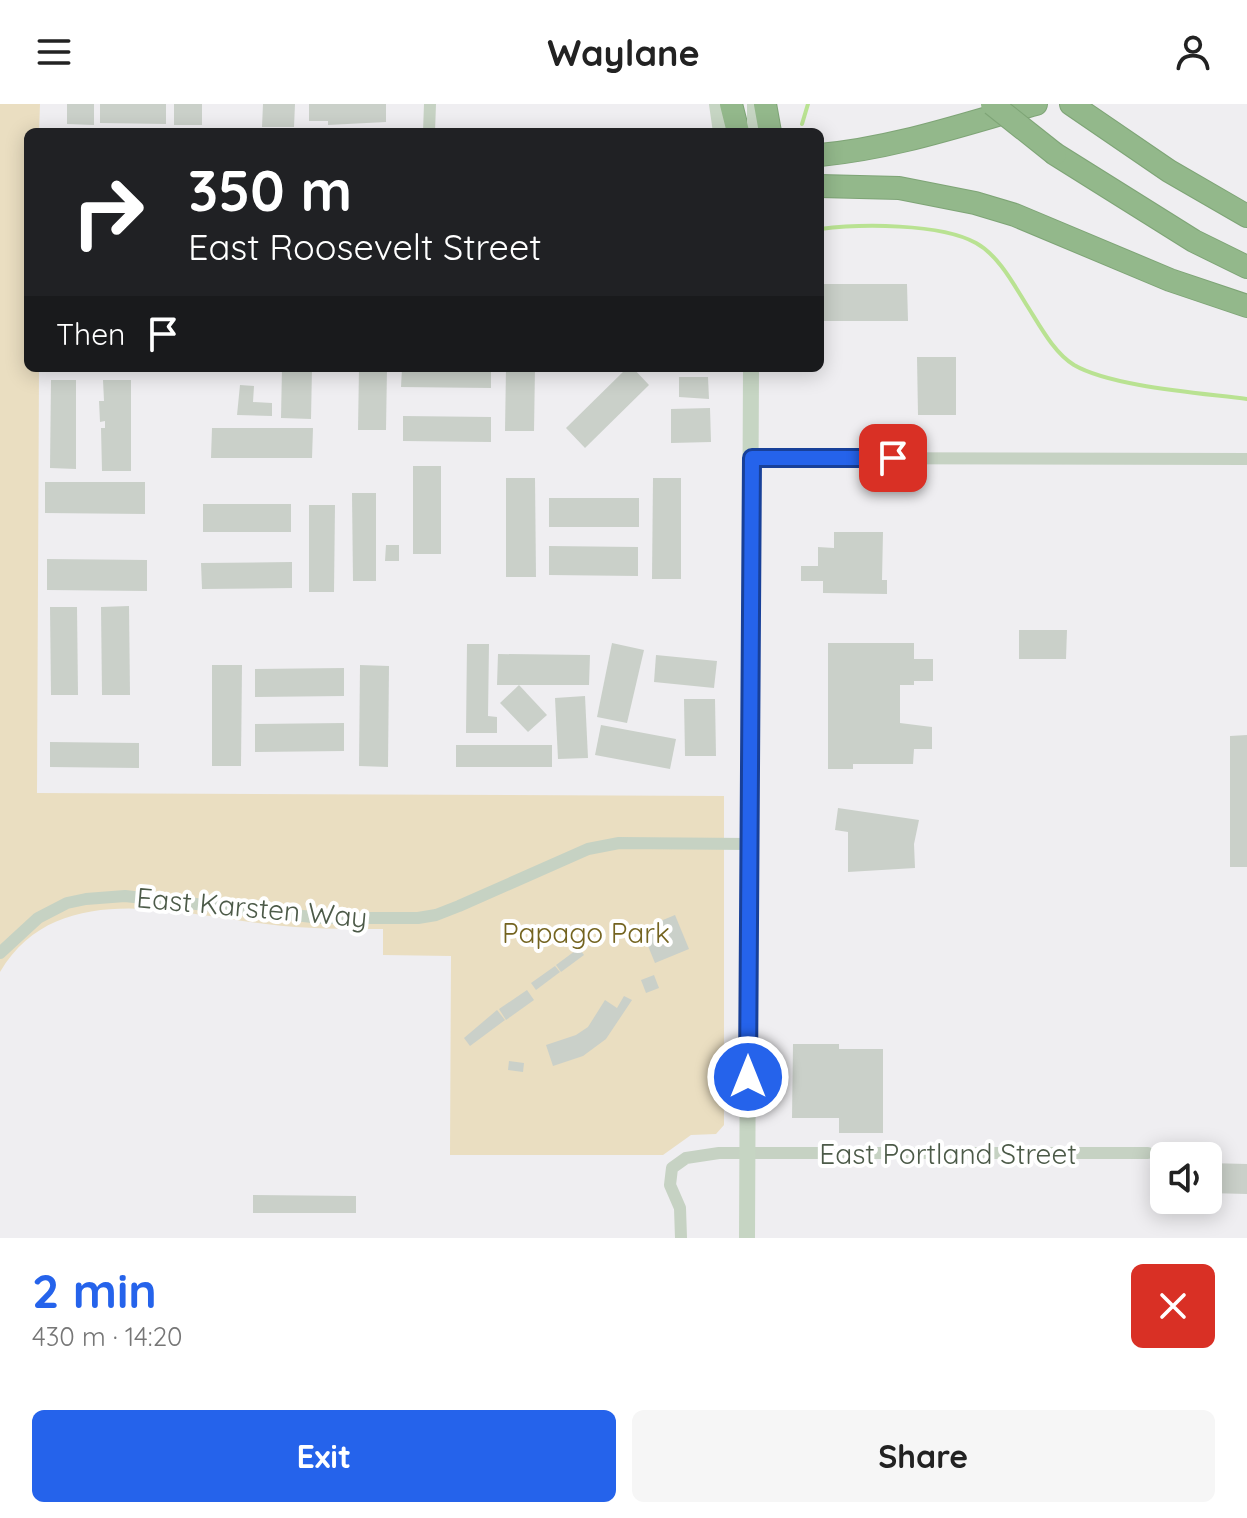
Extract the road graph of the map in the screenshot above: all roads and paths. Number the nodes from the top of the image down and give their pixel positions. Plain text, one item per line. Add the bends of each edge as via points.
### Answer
1 (430, 104) edge
2 (717, 104) edge
3 (731, 104) edge
4 (755, 104) edge
5 (765, 104) edge
6 (992, 104) edge
7 (1036, 104) edge
8 (1071, 104) edge
9 (429, 128) edge
10 (720, 128) edge
11 (737, 128) edge
12 (755, 128) edge
13 (769, 128) edge
14 (824, 154) edge
15 (824, 187) edge
16 (1247, 216) edge
17 (1247, 267) edge
18 (1247, 306) edge
19 (751, 372) edge
20 (752, 458) junction
21 (1247, 459) edge
22 (748, 844) junction
23 (0, 953) edge
24 (748, 1153) junction
25 (1148, 1153) dead end
26 (681, 1238) edge
27 (747, 1238) edge

1 - 9 street
2 - 10 main road
3 - 11 highway
4 - 12 main road
5 - 13 highway
6 - 17 highway, bridge via 1055,154 1182,234
7 - 14 highway via 892,145
8 - 16 highway
15 - 18 highway via 899,188 975,203
19 - 20 main road
20 - 21 street
20 - 22 main road
22 - 23 street, East Karsten Way via 619,843 588,849 459,906 418,918 321,918 125,896 86,899 38,918
22 - 24 main road
24 - 25 street, East Portland Street
24 - 26 street, East Portland Street via 686,1158 672,1168 670,1185 680,1208
24 - 27 main road

